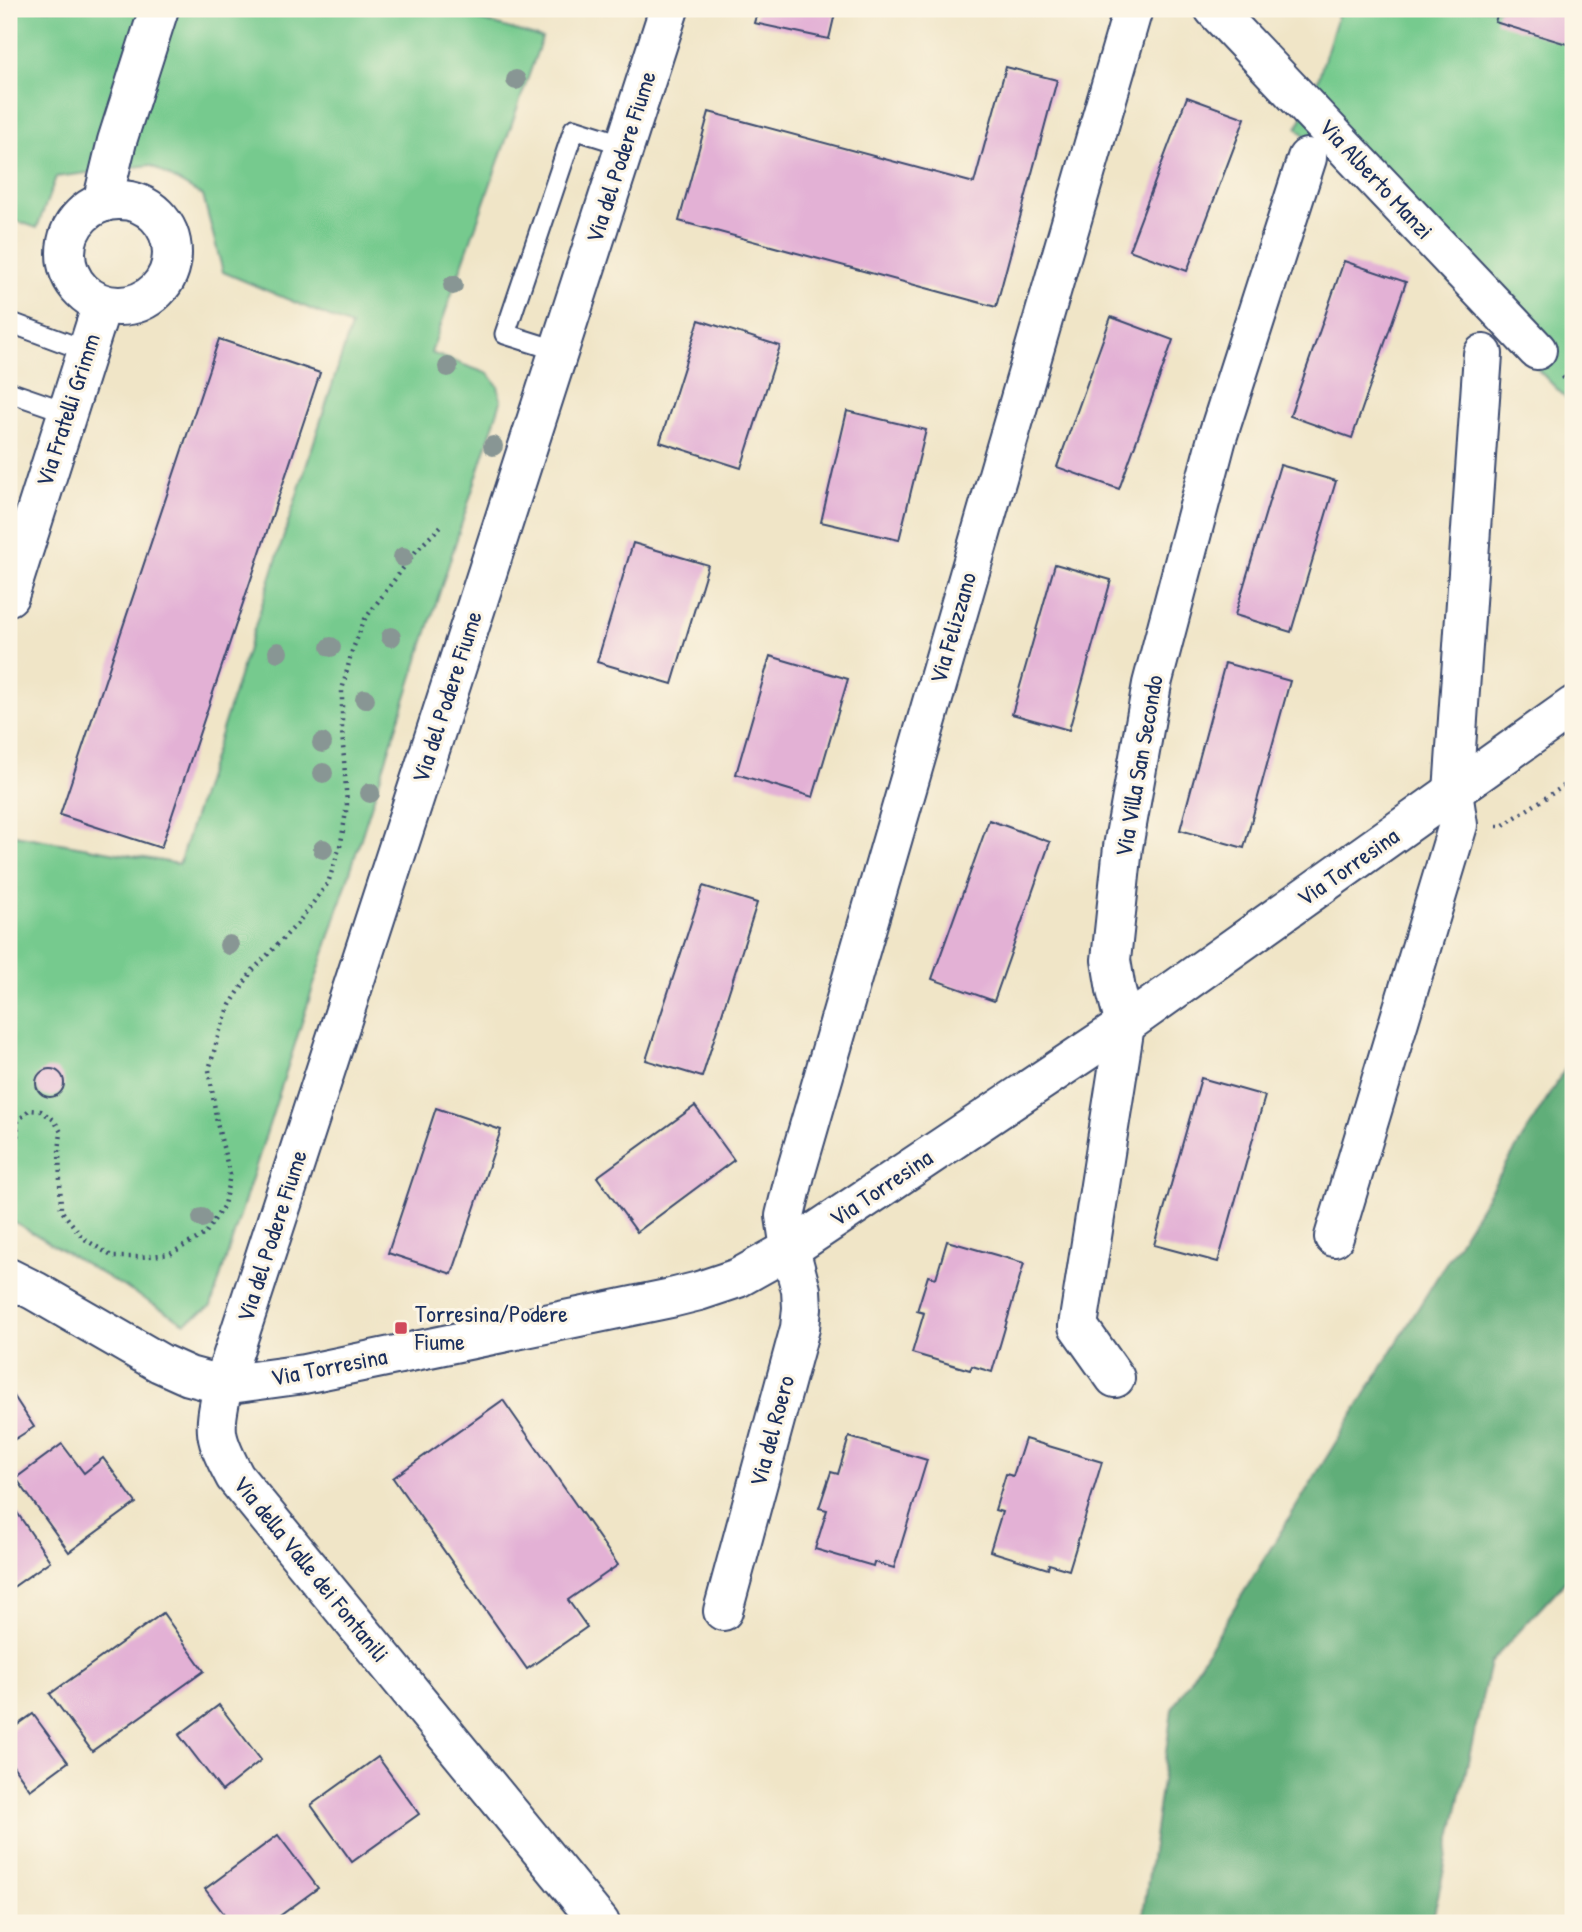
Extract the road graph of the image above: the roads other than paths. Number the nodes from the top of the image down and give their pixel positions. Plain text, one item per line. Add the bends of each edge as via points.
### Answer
1 (159, 9) edge
2 (669, 9) edge
3 (1133, 9) edge
4 (1214, 9) edge
5 (625, 145) junction
6 (1307, 158) dead end
7 (102, 203) junction
8 (102, 304) junction
9 (9, 322) edge
10 (1537, 350) dead end
11 (87, 351) junction
12 (559, 351) junction
13 (1483, 354) dead end
14 (9, 392) edge
15 (67, 412) junction
16 (9, 596) edge
17 (1573, 706) edge
18 (1455, 809) junction
19 (1125, 1025) junction
20 (1334, 1237) dead end
21 (790, 1250) junction
22 (9, 1278) edge
23 (1115, 1378) dead end
24 (223, 1385) junction
25 (723, 1611) dead end
26 (600, 1923) edge

1 - 7 street
2 - 5 street, Via del Podere Fiume
3 - 21 street, Via Felizzano via 795,1175 785,1216
4 - 10 street, Via Alberto Manzi
5 - 12 street, Via del Podere Fiume
5 - 12 lane via 573,129 505,334
6 - 19 street, Via Villa San Secondo via 1217,438 1152,684 1123,846 1111,960
7 - 8 street, Via Fratelli Grimm via 75,223 65,254 76,285
7 - 8 street, Via Fratelli Grimm via 120,200 153,213 165,226 171,262 154,293 138,303
8 - 11 street, Via Fratelli Grimm
9 - 11 lane
11 - 15 street, Via Fratelli Grimm
12 - 24 street, Via del Podere Fiume
13 - 18 street
14 - 15 lane
15 - 16 street, Via Fratelli Grimm
17 - 18 street, Via Torresina
18 - 19 street, Via Torresina
18 - 20 street
19 - 21 street, Via Torresina
19 - 23 street, Via Villa San Secondo via 1078,1326
21 - 24 street, Via Torresina via 738,1278 699,1292 304,1374
21 - 25 street, Via del Roero via 801,1290 800,1328
22 - 24 street via 160,1363
24 - 26 street, Via della Valle dei Fontanili via 216,1434 235,1476

